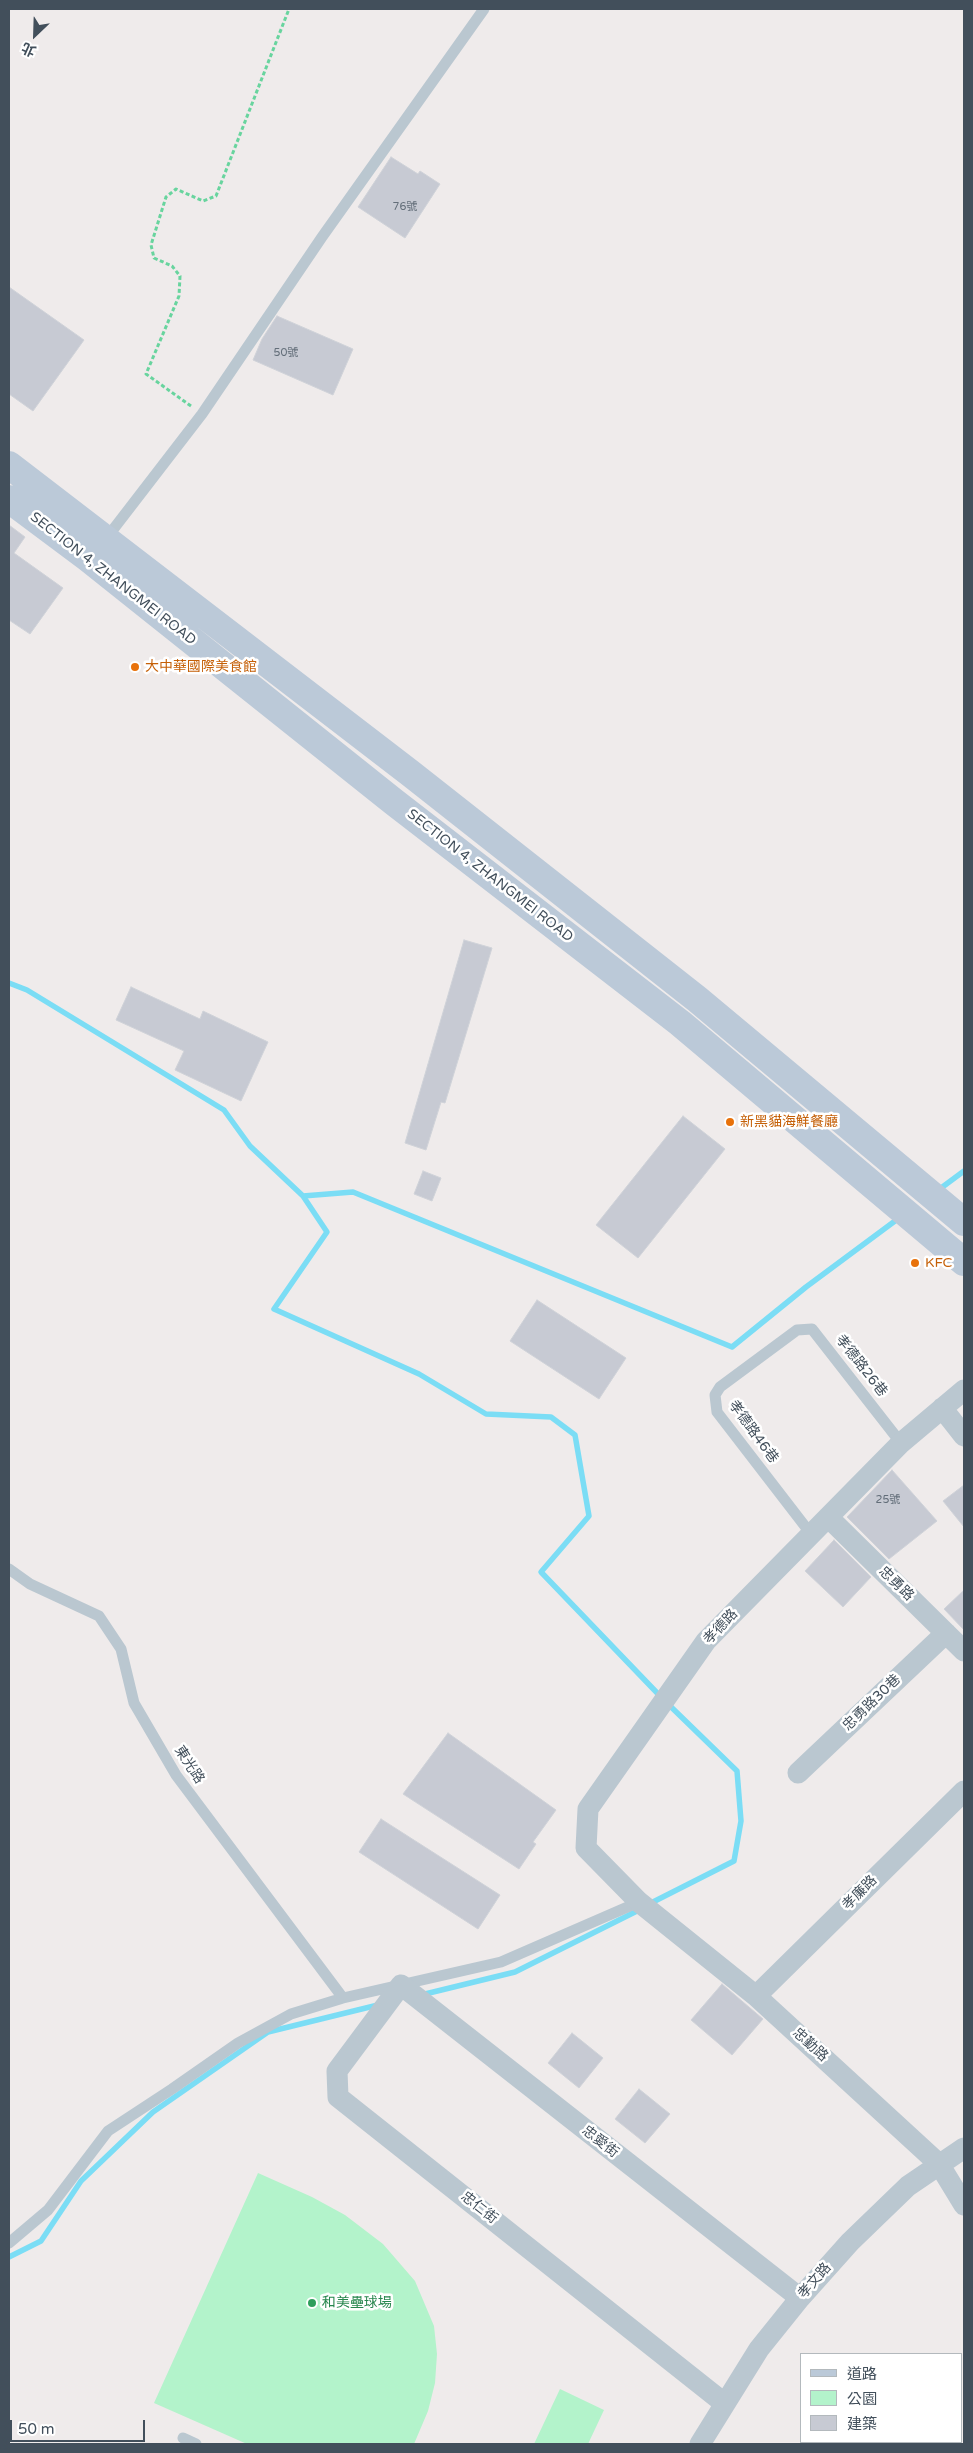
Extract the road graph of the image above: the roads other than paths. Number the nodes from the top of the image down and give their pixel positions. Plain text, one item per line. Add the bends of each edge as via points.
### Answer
1 (484, 9) edge
2 (9, 465) edge
3 (9, 499) edge
4 (97, 548) junction
5 (410, 773) junction
6 (394, 802) junction
7 (697, 999) junction
8 (680, 1022) junction
9 (964, 1222) edge
10 (964, 1262) edge
11 (787, 1339) joint
12 (964, 1390) edge
13 (942, 1408) junction
14 (964, 1436) edge
15 (902, 1444) junction
16 (828, 1517) junction
17 (811, 1534) junction
18 (9, 1569) edge
19 (946, 1632) junction
20 (964, 1651) edge
21 (798, 1773) dead end
22 (964, 1791) edge
23 (639, 1902) junction
24 (401, 1985) junction
25 (756, 1996) junction
26 (343, 1998) junction
27 (964, 2148) edge
28 (939, 2164) junction
29 (964, 2205) edge
30 (9, 2243) edge
31 (800, 2298) junction
32 (724, 2403) junction
33 (183, 2438) dead end
34 (196, 2444) edge
35 (700, 2444) edge

1 - 4 lane via 322,237 202,414
2 - 4 main road, SECTION 4, ZHANGMEI ROAD
3 - 4 main road, SECTION 4, ZHANGMEI ROAD
4 - 5 main road, SECTION 4, ZHANGMEI ROAD
4 - 6 main road, SECTION 4, ZHANGMEI ROAD
5 - 6 main road
5 - 7 main road, SECTION 4, ZHANGMEI ROAD
6 - 8 main road, SECTION 4, ZHANGMEI ROAD
7 - 8 main road
7 - 9 main road, SECTION 4, ZHANGMEI ROAD
8 - 10 main road, SECTION 4, ZHANGMEI ROAD
11 - 15 lane, 孝德路26巷 via 797,1330 812,1329
11 - 17 lane, 孝德路46巷 via 720,1387 714,1400 717,1412
12 - 13 street, 孝德路
13 - 14 street
13 - 15 street, 孝德路
15 - 16 street, 孝德路
16 - 17 street, 孝德路
16 - 19 street, 忠勇路
17 - 23 street, 孝德路 via 706,1641 588,1808 586,1848
18 - 26 lane, 東光路 via 30,1584 99,1616 121,1649 134,1703 176,1776
19 - 20 street, 忠勇路
19 - 21 street, 忠勇路30巷
22 - 25 street, 孝廉路
23 - 24 lane via 501,1962
23 - 25 street, 忠勤路
24 - 26 lane
24 - 31 street, 忠愛街
24 - 32 street, 忠仁街 via 336,2071 338,2097
25 - 28 street, 忠勤路
26 - 30 lane via 291,2014 238,2043 108,2132 48,2210
27 - 28 street, 孝文路
28 - 29 street, 忠勤路
28 - 31 street, 孝文路 via 908,2186 850,2242
31 - 32 street, 孝文路
32 - 35 street, 孝文路
33 - 34 lane

